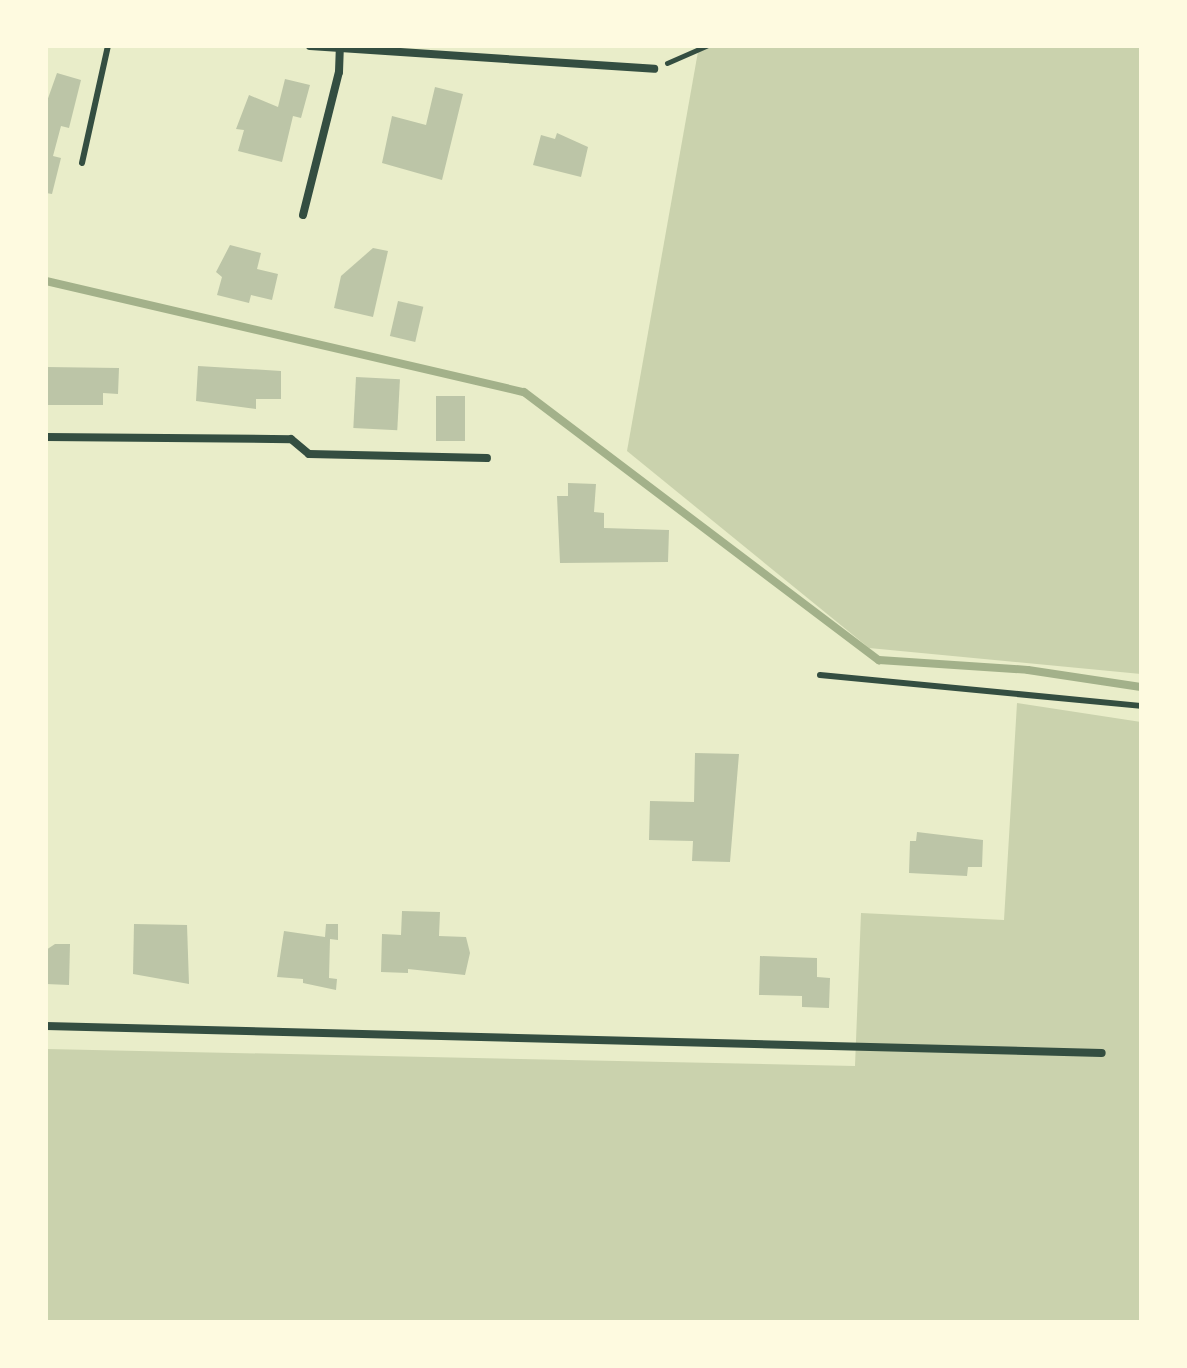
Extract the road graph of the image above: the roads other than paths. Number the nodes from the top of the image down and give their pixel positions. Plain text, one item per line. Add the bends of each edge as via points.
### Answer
1 (108, 46) edge
2 (310, 46) edge
3 (340, 48) junction
4 (654, 69) road end
5 (82, 163) dead end
6 (303, 215) dead end
7 (46, 437) edge
8 (487, 458) dead end
9 (820, 675) dead end
10 (1141, 706) edge
11 (46, 1026) edge
12 (1102, 1053) dead end

1 - 5 lane
2 - 3 street
3 - 4 street
3 - 6 street via 339,72
7 - 8 street via 291,439 309,454
9 - 10 lane
11 - 12 street

